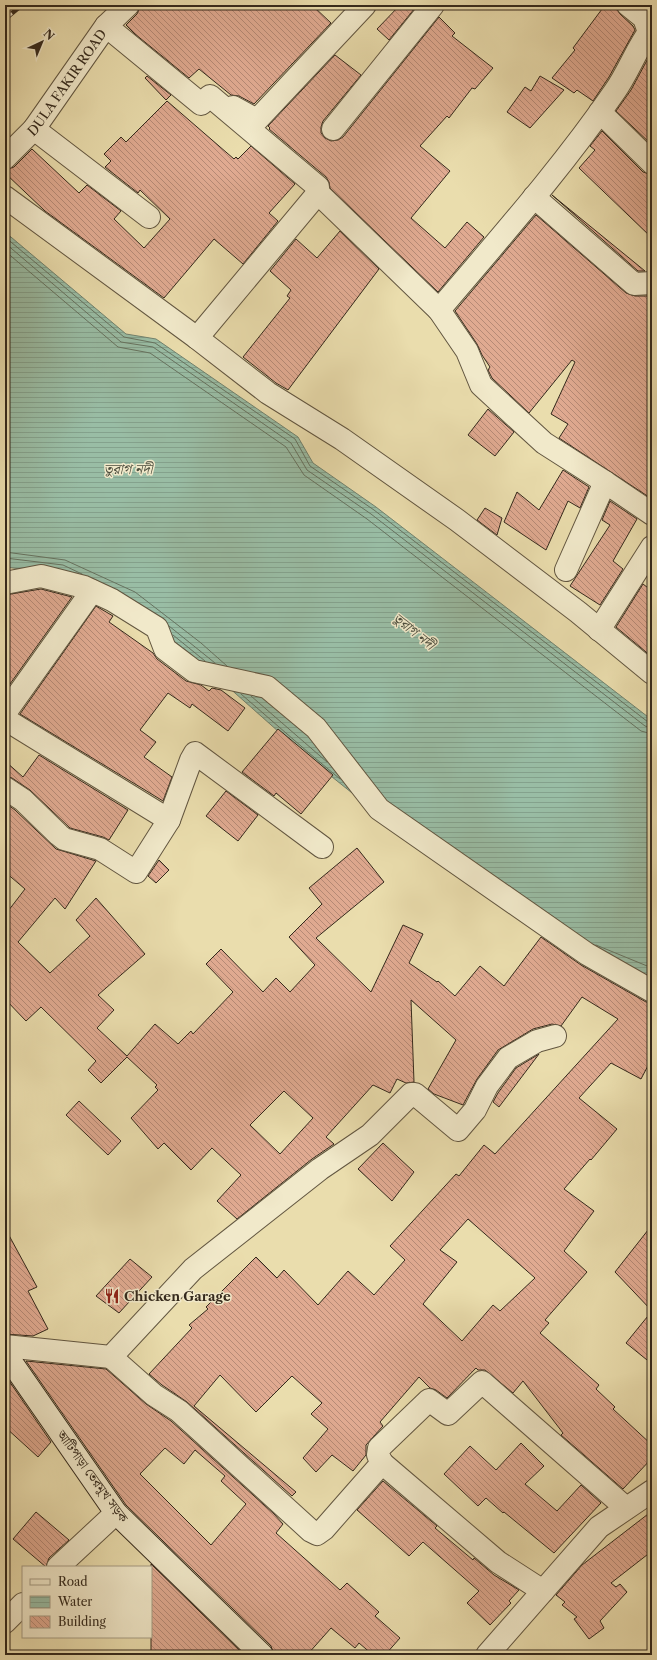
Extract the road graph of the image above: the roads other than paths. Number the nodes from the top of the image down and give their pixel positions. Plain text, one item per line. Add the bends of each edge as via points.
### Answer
1 (128, 5) edge
2 (365, 5) edge
3 (433, 5) edge
4 (628, 5) edge
5 (106, 26) junction
6 (650, 30) edge
7 (210, 96) junction
8 (600, 112) junction
9 (34, 129) junction
10 (332, 129) dead end
11 (5, 158) edge
12 (652, 162) edge
13 (318, 192) junction
14 (5, 197) edge
15 (534, 197) junction
16 (149, 217) dead end
17 (652, 283) edge
18 (438, 310) junction
19 (197, 338) junction
20 (606, 482) junction
21 (652, 514) edge
22 (652, 547) edge
23 (566, 570) dead end
24 (5, 583) edge
25 (92, 591) junction
26 (598, 630) junction
27 (652, 673) edge
28 (6, 719) edge
29 (5, 788) edge
30 (169, 820) junction
31 (322, 847) dead end
32 (652, 991) edge
33 (555, 1036) dead end
34 (5, 1346) edge
35 (5, 1353) edge
36 (111, 1357) junction
37 (382, 1463) junction
38 (652, 1491) edge
39 (626, 1508) junction
40 (116, 1513) junction
41 (59, 1566) edge
42 (543, 1591) junction
43 (22, 1605) edge
44 (5, 1622) edge
45 (262, 1655) edge
46 (487, 1655) edge

1 - 5 street, DULA FAKIR ROAD
2 - 7 street via 257,120
3 - 10 street
4 - 6 street via 644,18
5 - 7 street via 201,104
5 - 9 street, DULA FAKIR ROAD
6 - 8 street via 616,90
7 - 13 street via 318,187
8 - 12 street
8 - 15 street
9 - 11 street, DULA FAKIR ROAD
9 - 16 street
13 - 18 street
13 - 19 street
14 - 19 street
15 - 17 street via 634,284
15 - 18 street
18 - 20 street via 467,352 481,385 544,443
19 - 26 street via 268,393 342,439 457,520
20 - 21 street
20 - 23 street
22 - 26 street
24 - 25 street via 41,576
25 - 28 street
25 - 32 street via 112,600 157,628 165,649 194,671 267,687 316,728 379,809 587,954
26 - 27 street
28 - 30 street
29 - 30 street via 23,800 59,836 100,849 136,872
30 - 31 street via 195,753
33 - 36 street via 537,1041 508,1058 487,1086 475,1110 458,1130 415,1094 411,1094 370,1135 320,1169 193,1269
34 - 36 street
35 - 40 street, আটিপাড়া তেরমুখ সড়ক
36 - 37 street via 154,1395 179,1411 317,1534
37 - 39 street via 378,1455 380,1448 429,1400 448,1414 482,1382
37 - 42 street via 498,1562
38 - 39 street
39 - 42 street via 599,1527
40 - 41 street
40 - 45 street, আটিপাড়া তেরমুখ সড়ক
42 - 46 street
43 - 44 street

